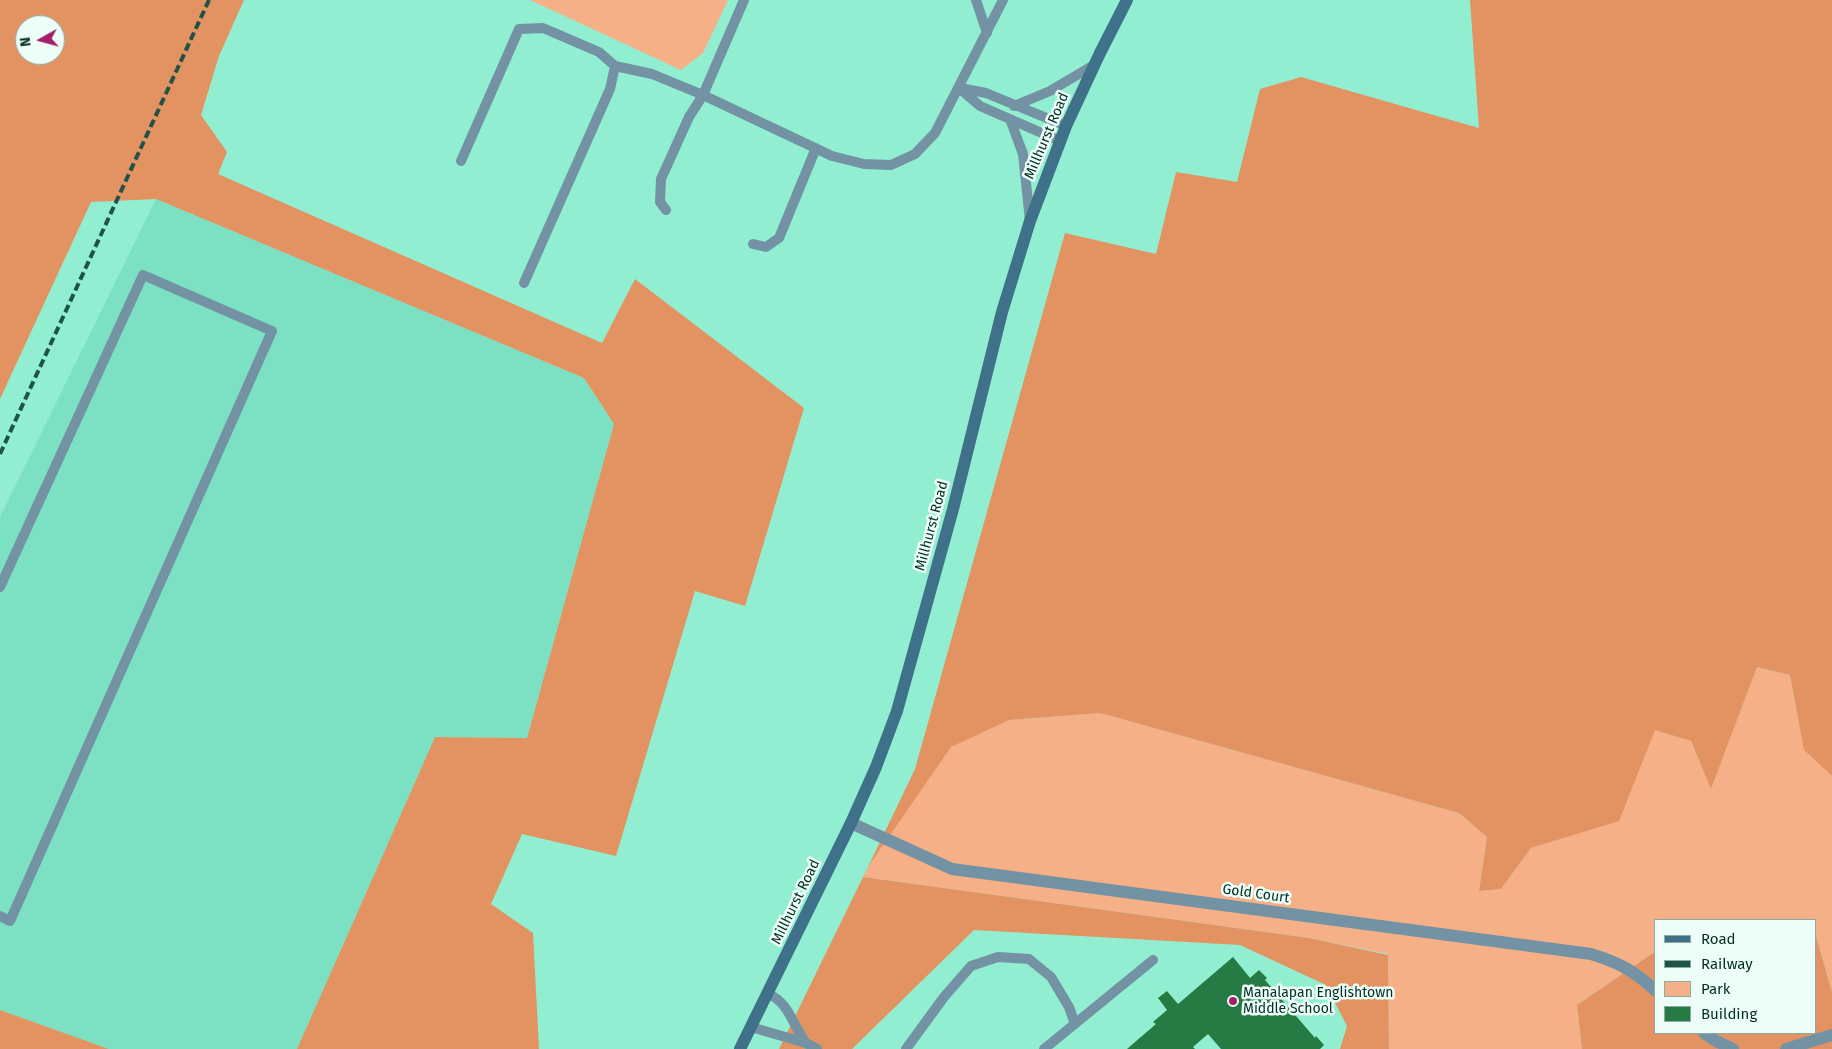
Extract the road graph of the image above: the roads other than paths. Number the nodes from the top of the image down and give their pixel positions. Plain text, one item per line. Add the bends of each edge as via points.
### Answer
1 (744, 0) edge
2 (976, 0) edge
3 (1003, 0) edge
4 (1128, 0) edge
5 (987, 33) junction
6 (1094, 65) junction
7 (615, 66) junction
8 (960, 88) junction
9 (703, 95) junction
10 (1014, 106) junction
11 (1010, 120) junction
12 (1066, 126) junction
13 (1060, 141) junction
14 (816, 148) junction
15 (461, 161) dead end
16 (666, 210) dead end
17 (1030, 221) junction
18 (753, 244) dead end
19 (524, 283) dead end
20 (0, 587) edge
21 (852, 823) junction
22 (0, 916) edge
23 (1153, 960) dead end
24 (1654, 989) edge
25 (768, 993) junction
26 (1075, 1024) junction
27 (751, 1027) junction
28 (1706, 1034) edge
29 (1832, 1035) edge
30 (806, 1043) junction
31 (740, 1049) edge
32 (817, 1049) edge
33 (906, 1049) edge
34 (1044, 1049) edge
35 (1733, 1049) edge
36 (1786, 1049) edge

1 - 9 lane
2 - 5 lane
3 - 5 lane
4 - 6 street, Millhurst Road
5 - 8 lane
6 - 10 lane via 1050,91
6 - 12 street, Millhurst Road
7 - 9 lane via 652,74
7 - 15 lane via 599,52 543,28 519,29
7 - 19 lane via 610,89
8 - 10 lane via 986,93
8 - 11 lane via 980,106
8 - 14 lane via 935,133 915,154 892,165 864,164 832,156
9 - 14 lane
9 - 16 lane via 689,117 661,179 660,202
10 - 12 lane
11 - 13 lane
11 - 17 lane via 1023,154
12 - 13 street, Millhurst Road
13 - 17 street, Millhurst Road
14 - 18 lane via 779,238 766,247
17 - 21 street, Millhurst Road via 1002,312 897,711
20 - 22 lane via 143,276 272,331 10,921
21 - 24 street, Gold Court via 952,869 1591,954 1620,964
21 - 25 street, Millhurst Road
23 - 26 lane
25 - 27 street, Millhurst Road
25 - 30 lane via 785,1006
26 - 33 lane via 1051,977 1029,959 998,957 971,966
26 - 34 lane
27 - 30 lane
27 - 31 street, Millhurst Road
28 - 35 street
29 - 36 street
30 - 32 lane

